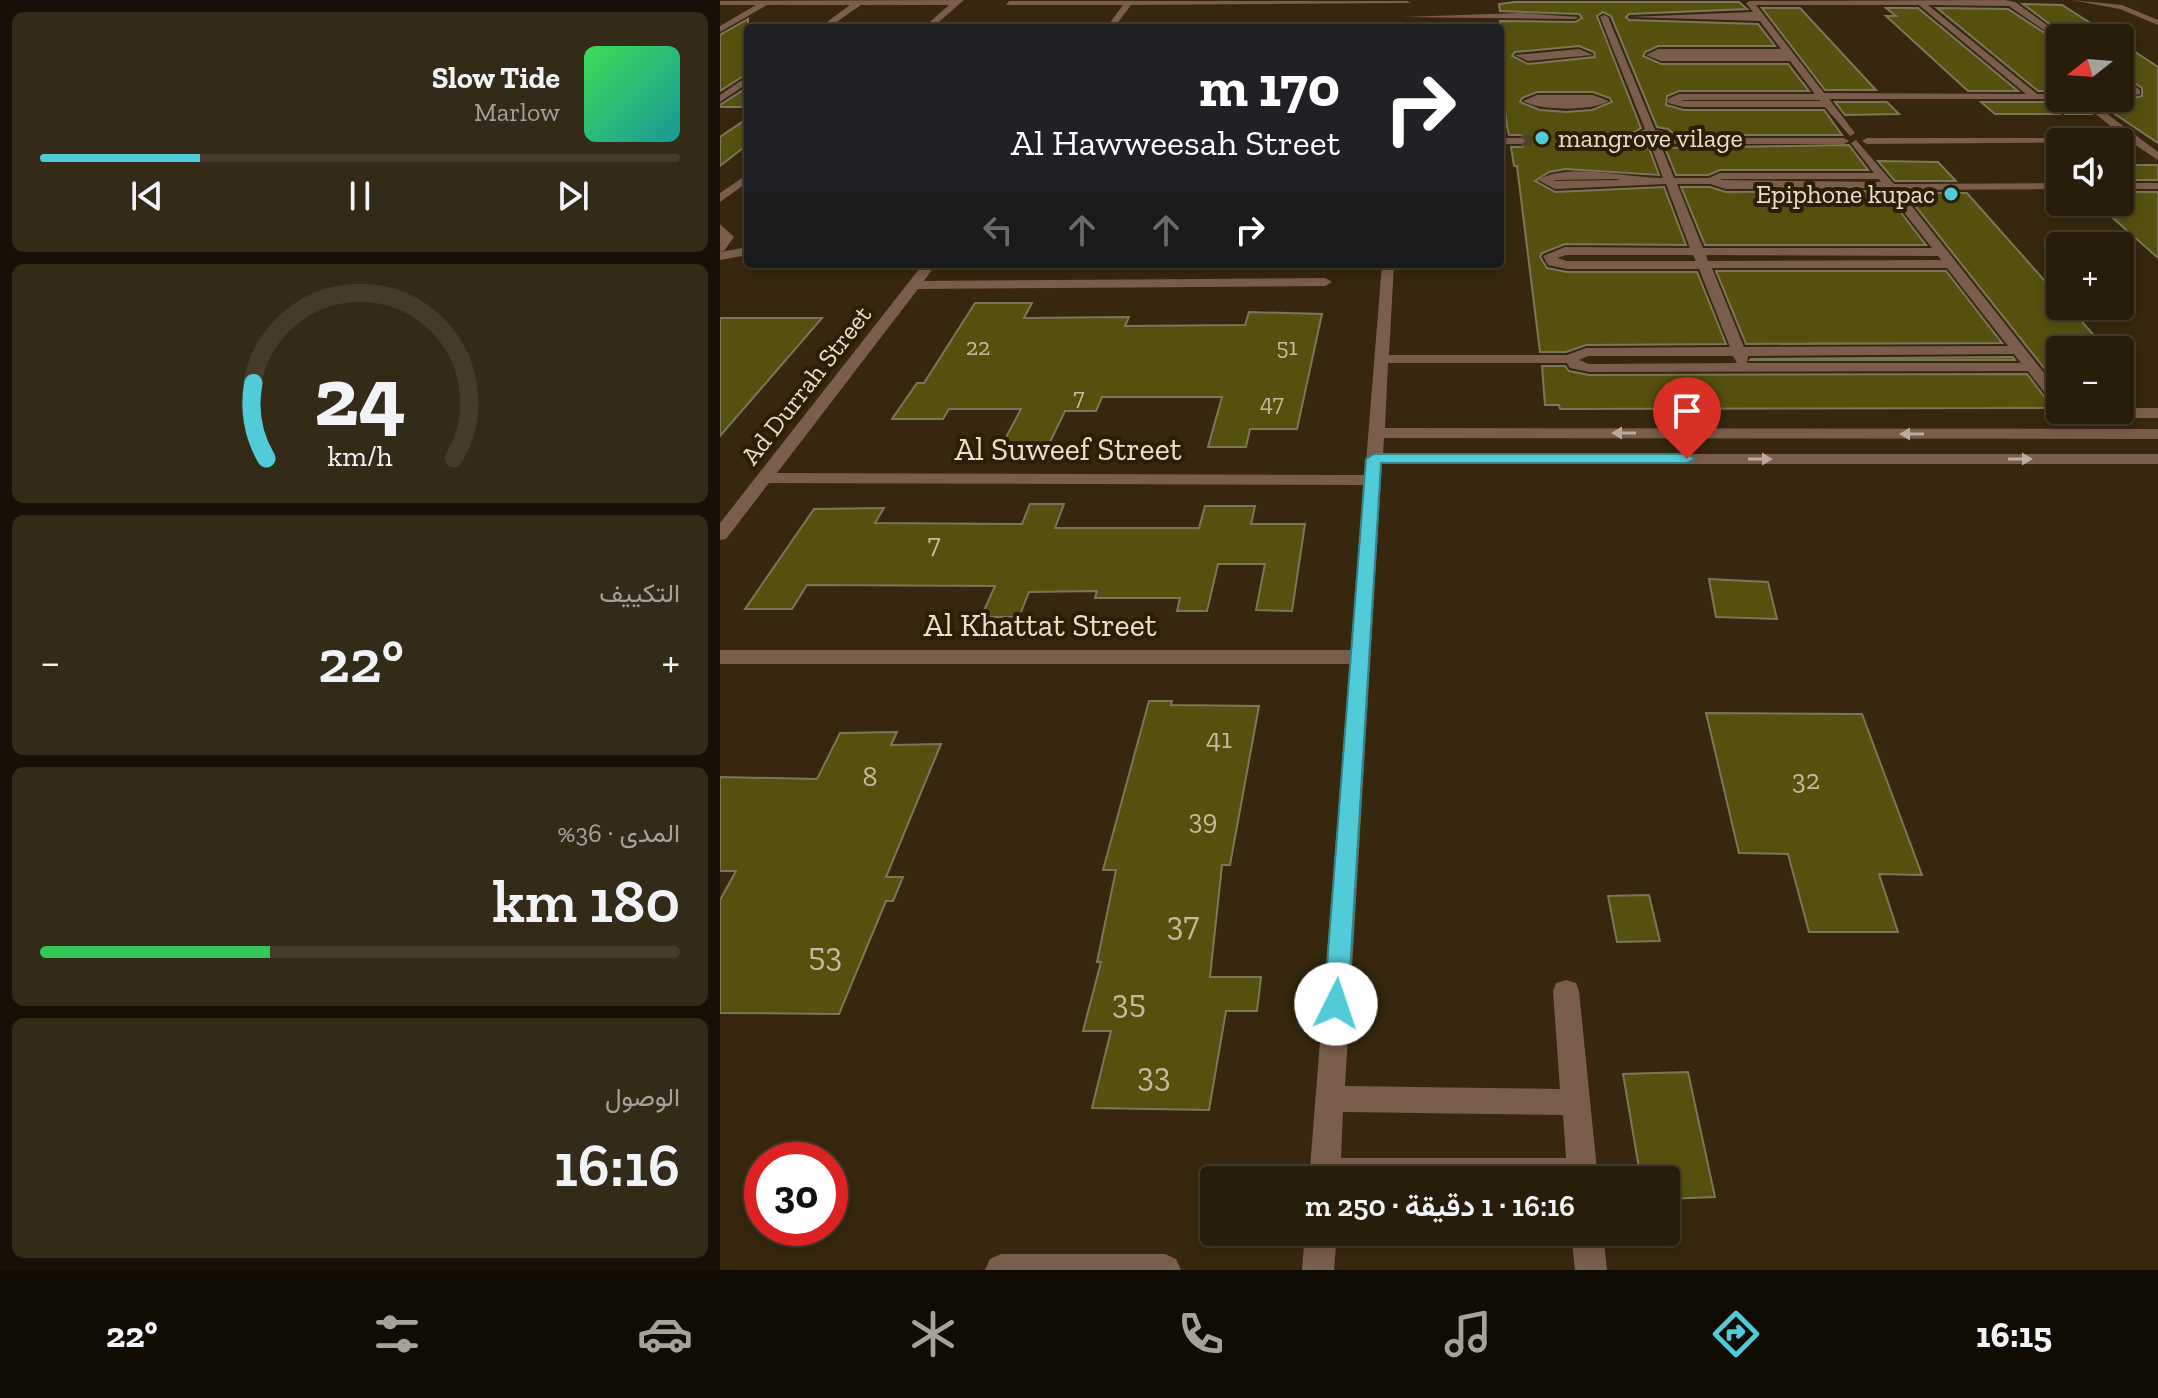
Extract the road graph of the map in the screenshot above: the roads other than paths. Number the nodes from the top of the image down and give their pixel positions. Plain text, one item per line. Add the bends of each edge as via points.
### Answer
1 (2075, 0) edge
2 (1919, 1) edge
3 (861, 2) edge
4 (958, 2) edge
5 (1407, 2) edge
6 (720, 3) edge
7 (765, 3) junction
8 (1009, 3) dead end
9 (1129, 3) junction
10 (1406, 17) junction
11 (1604, 17) junction
12 (1759, 17) junction
13 (2158, 23) edge
14 (829, 24) edge
15 (932, 24) edge
16 (1113, 24) edge
17 (1405, 24) edge
18 (2046, 28) edge
19 (721, 29) edge
20 (1589, 55) junction
21 (1619, 55) junction
22 (1789, 55) junction
23 (744, 82) edge
24 (720, 89) edge
25 (733, 89) junction
26 (2035, 97) junction
27 (2046, 97) edge
28 (720, 99) edge
29 (1824, 99) junction
30 (1638, 101) junction
31 (2099, 112) edge
32 (2120, 128) edge
33 (1504, 138) edge
34 (1521, 138) tunnel mouth
35 (1563, 138) tunnel mouth
36 (1660, 138) junction
37 (1853, 138) junction
38 (2046, 138) edge
39 (2134, 139) edge
40 (2158, 157) edge
41 (744, 180) edge
42 (1630, 181) junction
43 (1670, 181) junction
44 (1887, 182) junction
45 (2046, 186) edge
46 (2134, 187) edge
47 (2156, 188) edge
48 (720, 199) edge
49 (723, 230) edge
50 (744, 238) edge
51 (720, 248) edge
52 (744, 252) edge
53 (1942, 252) junction
54 (720, 256) edge
55 (1701, 258) junction
56 (1951, 264) junction
57 (927, 268) edge
58 (1388, 268) edge
59 (1325, 282) dead end
60 (914, 285) junction
61 (2018, 350) junction
62 (1739, 351) junction
63 (1382, 359) junction
64 (1571, 359) junction
65 (1745, 367) junction
66 (2031, 367) junction
67 (2046, 386) edge
68 (2134, 413) edge
69 (2158, 413) edge
70 (1376, 433) junction
71 (2158, 434) edge
72 (2158, 459) edge
73 (1373, 469) junction
74 (764, 478) junction
75 (720, 535) edge
76 (720, 657) edge
77 (1359, 657) junction
78 (1566, 991) dead end
79 (1330, 1099) junction
80 (1576, 1102) junction
81 (1326, 1166) edge
82 (1581, 1166) edge
83 (1320, 1246) edge
84 (1588, 1246) edge
85 (1001, 1270) edge
86 (1165, 1270) edge
87 (1318, 1270) edge
88 (1591, 1270) edge

1 - 13 street via 2122,7
2 - 12 street via 1750,3
2 - 18 street via 2007,2
2 - 26 street
3 - 4 street
3 - 7 street
3 - 14 street
4 - 15 street
5 - 9 street
5 - 10 street
6 - 7 street
7 - 19 street
8 - 9 street
9 - 16 street
10 - 11 street
10 - 17 street
11 - 12 street
11 - 21 street
12 - 22 street
20 - 20 street via 1579,52 1519,55 1528,58
20 - 21 street
21 - 22 street
21 - 30 street
22 - 29 street
23 - 25 street
24 - 25 street
25 - 28 street
26 - 27 street
26 - 29 street
29 - 30 street
29 - 37 street
30 - 30 street via 1593,98 1528,101 1537,104
30 - 36 street
31 - 32 street
33 - 34 street
35 - 36 street
36 - 37 street
36 - 43 street
37 - 38 street
37 - 44 street
39 - 40 street
41 - 48 street
42 - 42 street via 1618,176 1544,180 1555,186
42 - 43 street
43 - 44 street via 1711,181 1720,176
43 - 55 street
44 - 45 street
44 - 53 street
46 - 47 street
49 - 50 street
49 - 51 street via 728,237
52 - 54 street
53 - 55 street
53 - 56 street
55 - 55 street via 1565,251 1549,256 1567,265
55 - 56 street
55 - 62 street
56 - 61 street
57 - 60 street, Ad Durrah Street
58 - 63 street
59 - 60 street
60 - 74 street, Ad Durrah Street
61 - 62 street
61 - 66 street
62 - 64 street via 1586,352
62 - 65 street
63 - 64 street
63 - 70 street
64 - 65 street via 1589,368
65 - 66 street
66 - 67 street
68 - 69 street
71 -> 70 street
70 - 73 street
73 -> 72 street, Al Suweef Street
73 - 74 street, Al Suweef Street
73 - 77 street
74 - 75 street, Ad Durrah Street
76 - 77 street, Al Khattat Street
77 - 79 street
78 - 80 street
79 - 80 street
79 - 81 street
80 - 82 street
83 - 87 street
84 - 88 street
85 - 86 street

